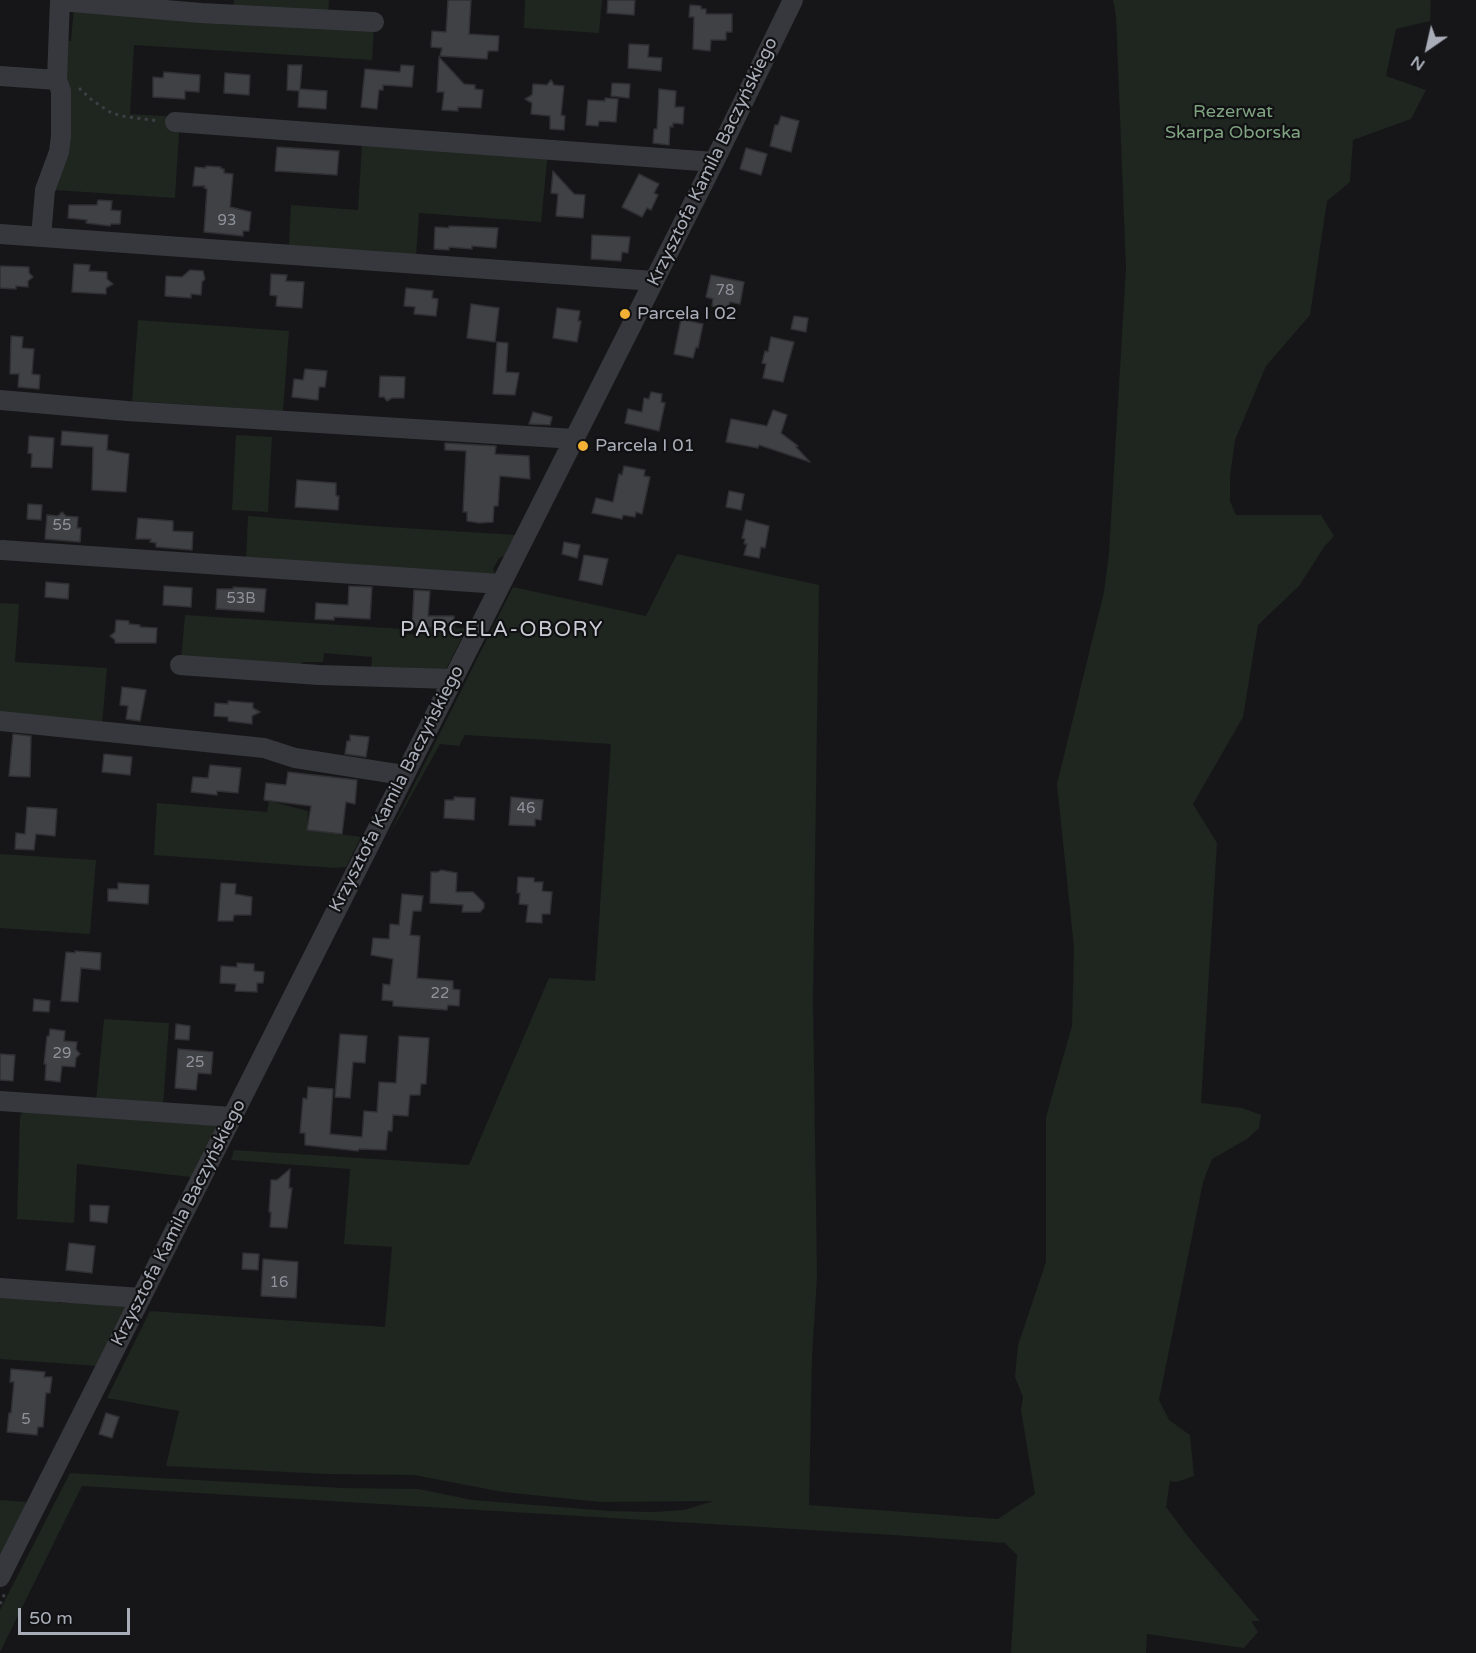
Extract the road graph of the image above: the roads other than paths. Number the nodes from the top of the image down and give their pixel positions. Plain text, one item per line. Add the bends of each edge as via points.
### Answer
1 (793, 0) edge
2 (60, 1) edge
3 (374, 22) dead end
4 (0, 76) edge
5 (57, 80) junction
6 (175, 122) road end
7 (714, 162) junction
8 (0, 234) edge
9 (41, 237) junction
10 (654, 281) junction
11 (0, 400) edge
12 (574, 439) junction
13 (2, 550) dead end
14 (500, 584) junction
15 (180, 665) dead end
16 (452, 679) junction
17 (0, 721) edge
18 (403, 775) junction
19 (0, 1101) edge
20 (232, 1118) junction
21 (0, 1288) edge
22 (141, 1298) junction
23 (0, 1577) edge

1 - 7 street, Krzysztofa Kamila Baczyńskiego
2 - 3 street
2 - 5 street
4 - 5 street
5 - 9 street via 61,92 61,136 45,190
6 - 7 street
7 - 10 street, Krzysztofa Kamila Baczyńskiego
8 - 9 street
9 - 10 street
10 - 12 street, Krzysztofa Kamila Baczyńskiego
11 - 12 street
12 - 14 street, Krzysztofa Kamila Baczyńskiego
13 - 14 street
14 - 16 street, Krzysztofa Kamila Baczyńskiego
15 - 16 street
16 - 18 street, Krzysztofa Kamila Baczyńskiego
17 - 18 street via 264,748 295,758
18 - 20 street, Krzysztofa Kamila Baczyńskiego
19 - 20 street
20 - 22 street, Krzysztofa Kamila Baczyńskiego
21 - 22 street
22 - 23 street, Krzysztofa Kamila Baczyńskiego

